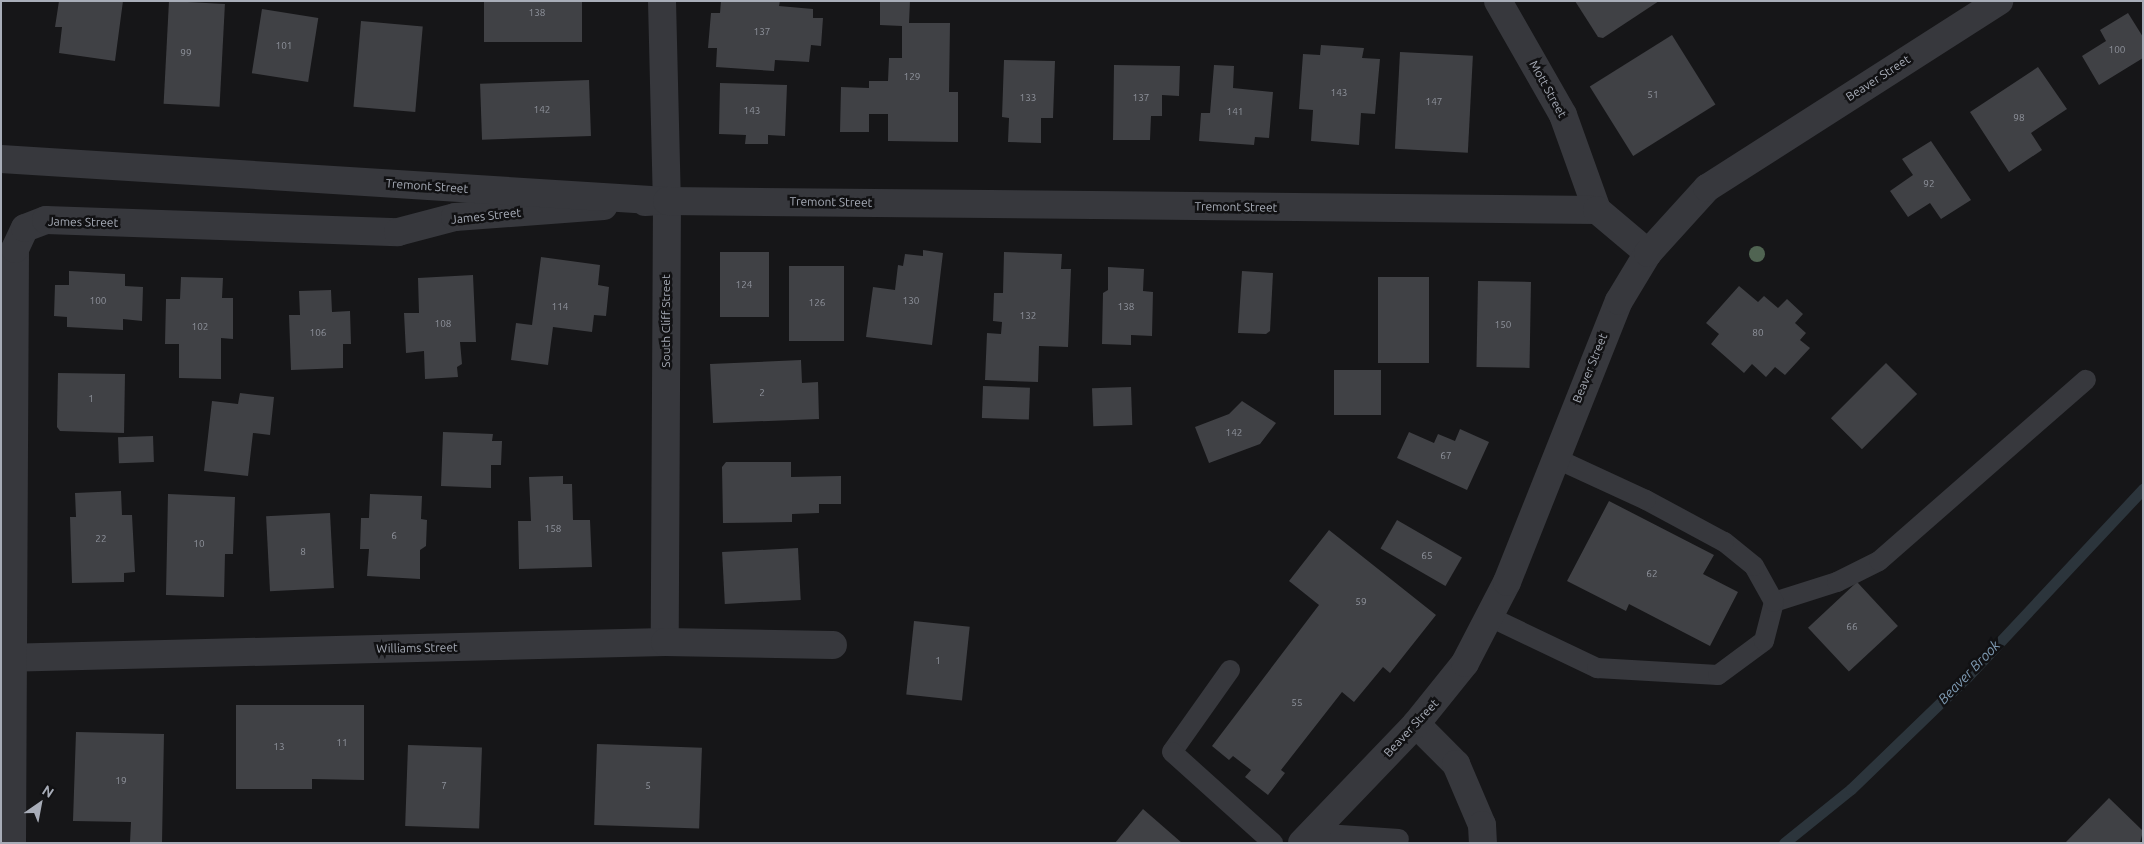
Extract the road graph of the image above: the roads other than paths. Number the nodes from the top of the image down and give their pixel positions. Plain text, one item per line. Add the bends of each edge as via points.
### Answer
1 (662, 1) edge
2 (1498, 1) edge
3 (1999, 1) edge
4 (1, 160) edge
5 (667, 201) junction
6 (1597, 210) junction
7 (1648, 252) junction
8 (2086, 380) dead end
9 (1555, 458) junction
10 (1774, 602) junction
11 (1490, 617) junction
12 (665, 642) junction
13 (832, 645) dead end
14 (7, 658) edge
15 (1230, 670) dead end
16 (1416, 724) junction
17 (1307, 838) edge
18 (1399, 839) dead end
19 (12, 843) edge
20 (1273, 843) edge
21 (1484, 843) edge

1 - 5 street, South Cliff Street
2 - 6 street, Mott Street via 1563,115
3 - 7 street, Beaver Street via 1708,188
4 - 5 street, Tremont Street
5 - 6 street, Tremont Street
5 - 12 street, South Cliff Street
5 - 14 street, James Street via 455,217 398,232 46,220 25,228 15,249
6 - 7 street
7 - 9 street, Beaver Street via 1618,301
8 - 10 lane via 1879,561 1837,582
9 - 10 lane via 1646,500 1724,542 1754,566
9 - 11 street, Beaver Street
10 - 11 lane via 1764,641 1718,674 1597,668
11 - 16 street, Beaver Street via 1451,685
12 - 13 street, Williams Street
12 - 14 street, Williams Street
14 - 19 street, James Street
15 - 20 lane via 1172,752
16 - 17 street, Beaver Street
16 - 21 street via 1456,764 1482,825
17 - 18 lane

